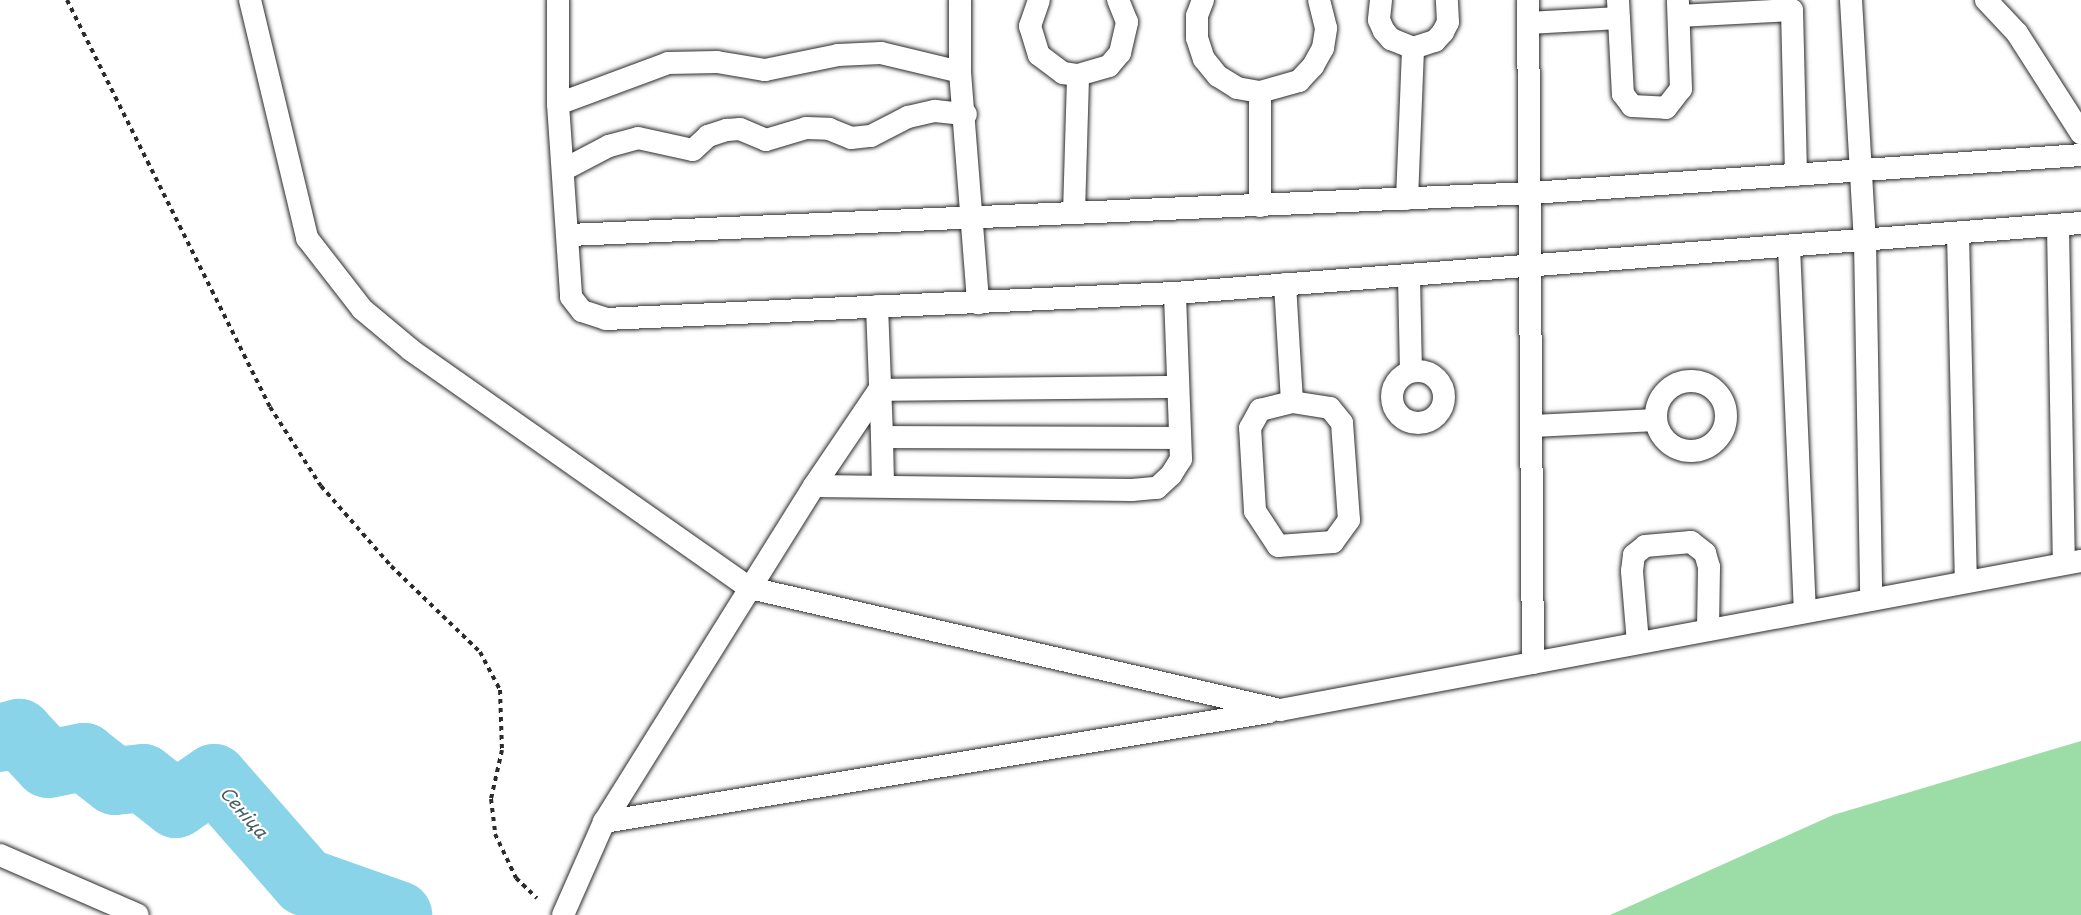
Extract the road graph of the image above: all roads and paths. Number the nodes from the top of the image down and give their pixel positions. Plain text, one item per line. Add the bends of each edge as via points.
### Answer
1 (67, 0) edge
2 (250, 0) edge
3 (558, 0) edge
4 (960, 0) edge
5 (1039, 0) edge
6 (1118, 0) edge
7 (1203, 0) edge
8 (1319, 0) edge
9 (1381, 0) edge
10 (1448, 0) edge
11 (1527, 0) edge
12 (1851, 0) edge
13 (1986, 0) edge
14 (1791, 5) edge
15 (1679, 8) edge
16 (1619, 9) edge
17 (1528, 23) junction
18 (1413, 48) junction
19 (960, 72) junction
20 (1078, 75) junction
21 (1260, 93) junction
22 (558, 104) junction
23 (966, 114) junction
24 (2081, 133) edge
25 (2081, 155) edge
26 (565, 169) junction
27 (1859, 171) junction
28 (1796, 175) junction
29 (1531, 193) junction
30 (1407, 199) junction
31 (1260, 206) junction
32 (1074, 213) junction
33 (972, 218) junction
34 (2081, 223) edge
35 (2058, 227) junction
36 (1958, 234) junction
37 (569, 236) junction
38 (1865, 241) junction
39 (1789, 247) junction
40 (1531, 266) junction
41 (1409, 277) junction
42 (1285, 284) junction
43 (1175, 293) junction
44 (978, 303) junction
45 (877, 306) junction
46 (1411, 370) dead end
47 (1178, 387) junction
48 (879, 390) junction
49 (1292, 402) junction
50 (1656, 420) dead end
51 (1533, 426) junction
52 (882, 437) junction
53 (1180, 438) junction
54 (814, 486) junction
55 (883, 486) junction
56 (2073, 562) edge
57 (1966, 582) junction
58 (750, 588) junction
59 (1871, 599) junction
60 (1805, 612) junction
61 (1708, 630) junction
62 (1638, 643) junction
63 (1533, 663) junction
64 (1280, 710) junction
65 (604, 822) junction
66 (0, 855) edge
67 (540, 900) dead end
68 (138, 915) edge
69 (563, 915) edge

1 - 67 path via 270,407 321,486 391,566 480,652 500,690 502,750 491,799 495,834 516,878
2 - 58 lane via 308,238 362,309 411,350
3 - 22 lane
4 - 19 lane
5 - 20 lane via 1030,26 1039,55 1063,73
6 - 20 lane via 1127,22 1120,53 1109,66
7 - 21 lane via 1197,16 1197,38 1204,59 1218,76 1237,88
8 - 21 lane via 1326,28 1323,48 1313,66 1299,81
9 - 18 lane via 1379,20 1384,31 1391,39
10 - 18 lane via 1448,22 1443,32 1435,41
11 - 17 lane
12 - 27 lane
13 - 24 lane via 2017,33
14 - 15 lane
14 - 28 lane
15 - 16 lane via 1681,89 1666,108 1632,106 1623,94
16 - 17 lane
17 - 29 lane
18 - 30 lane
19 - 22 lane via 881,53 838,55 765,70 717,62 668,63
19 - 23 lane
20 - 32 lane
21 - 31 lane
22 - 26 lane
23 - 26 lane via 935,111 908,117 871,136 851,138 829,129 806,128 766,140 740,129 727,130 708,136 693,150 638,138 609,146
23 - 33 lane
25 - 27 lane
26 - 37 lane
27 - 28 lane
27 - 38 lane
28 - 29 lane
29 - 30 lane
29 - 40 lane
30 - 31 lane
31 - 32 lane
32 - 33 lane
33 - 37 lane
33 - 44 lane
34 - 35 lane
35 - 36 lane
35 - 56 lane
36 - 38 lane
36 - 57 lane
37 - 45 lane via 572,297 582,311 606,319
38 - 39 lane
38 - 59 lane
39 - 40 lane
39 - 60 lane
40 - 41 lane
40 - 51 lane
41 - 42 lane
41 - 46 lane
42 - 43 lane
42 - 49 lane
43 - 44 lane
43 - 47 lane
44 - 45 lane
45 - 48 lane
47 - 48 lane
47 - 53 lane
48 - 52 lane
48 - 54 lane
49 - 49 lane via 1330,408 1342,423 1349,520 1333,542 1278,546 1255,512 1250,428 1260,410
50 - 51 lane
51 - 63 lane
52 - 53 lane
52 - 55 lane
53 - 55 lane via 1181,459 1171,476 1157,488
54 - 55 lane
54 - 58 lane
56 - 57 lane
57 - 59 lane
58 - 64 lane
58 - 65 lane
59 - 60 lane
60 - 61 lane
61 - 62 lane
61 - 62 lane via 1709,567 1705,553 1691,542 1646,546 1634,555 1632,571
62 - 63 lane
63 - 64 lane
64 - 65 lane
65 - 69 lane
66 - 68 lane

